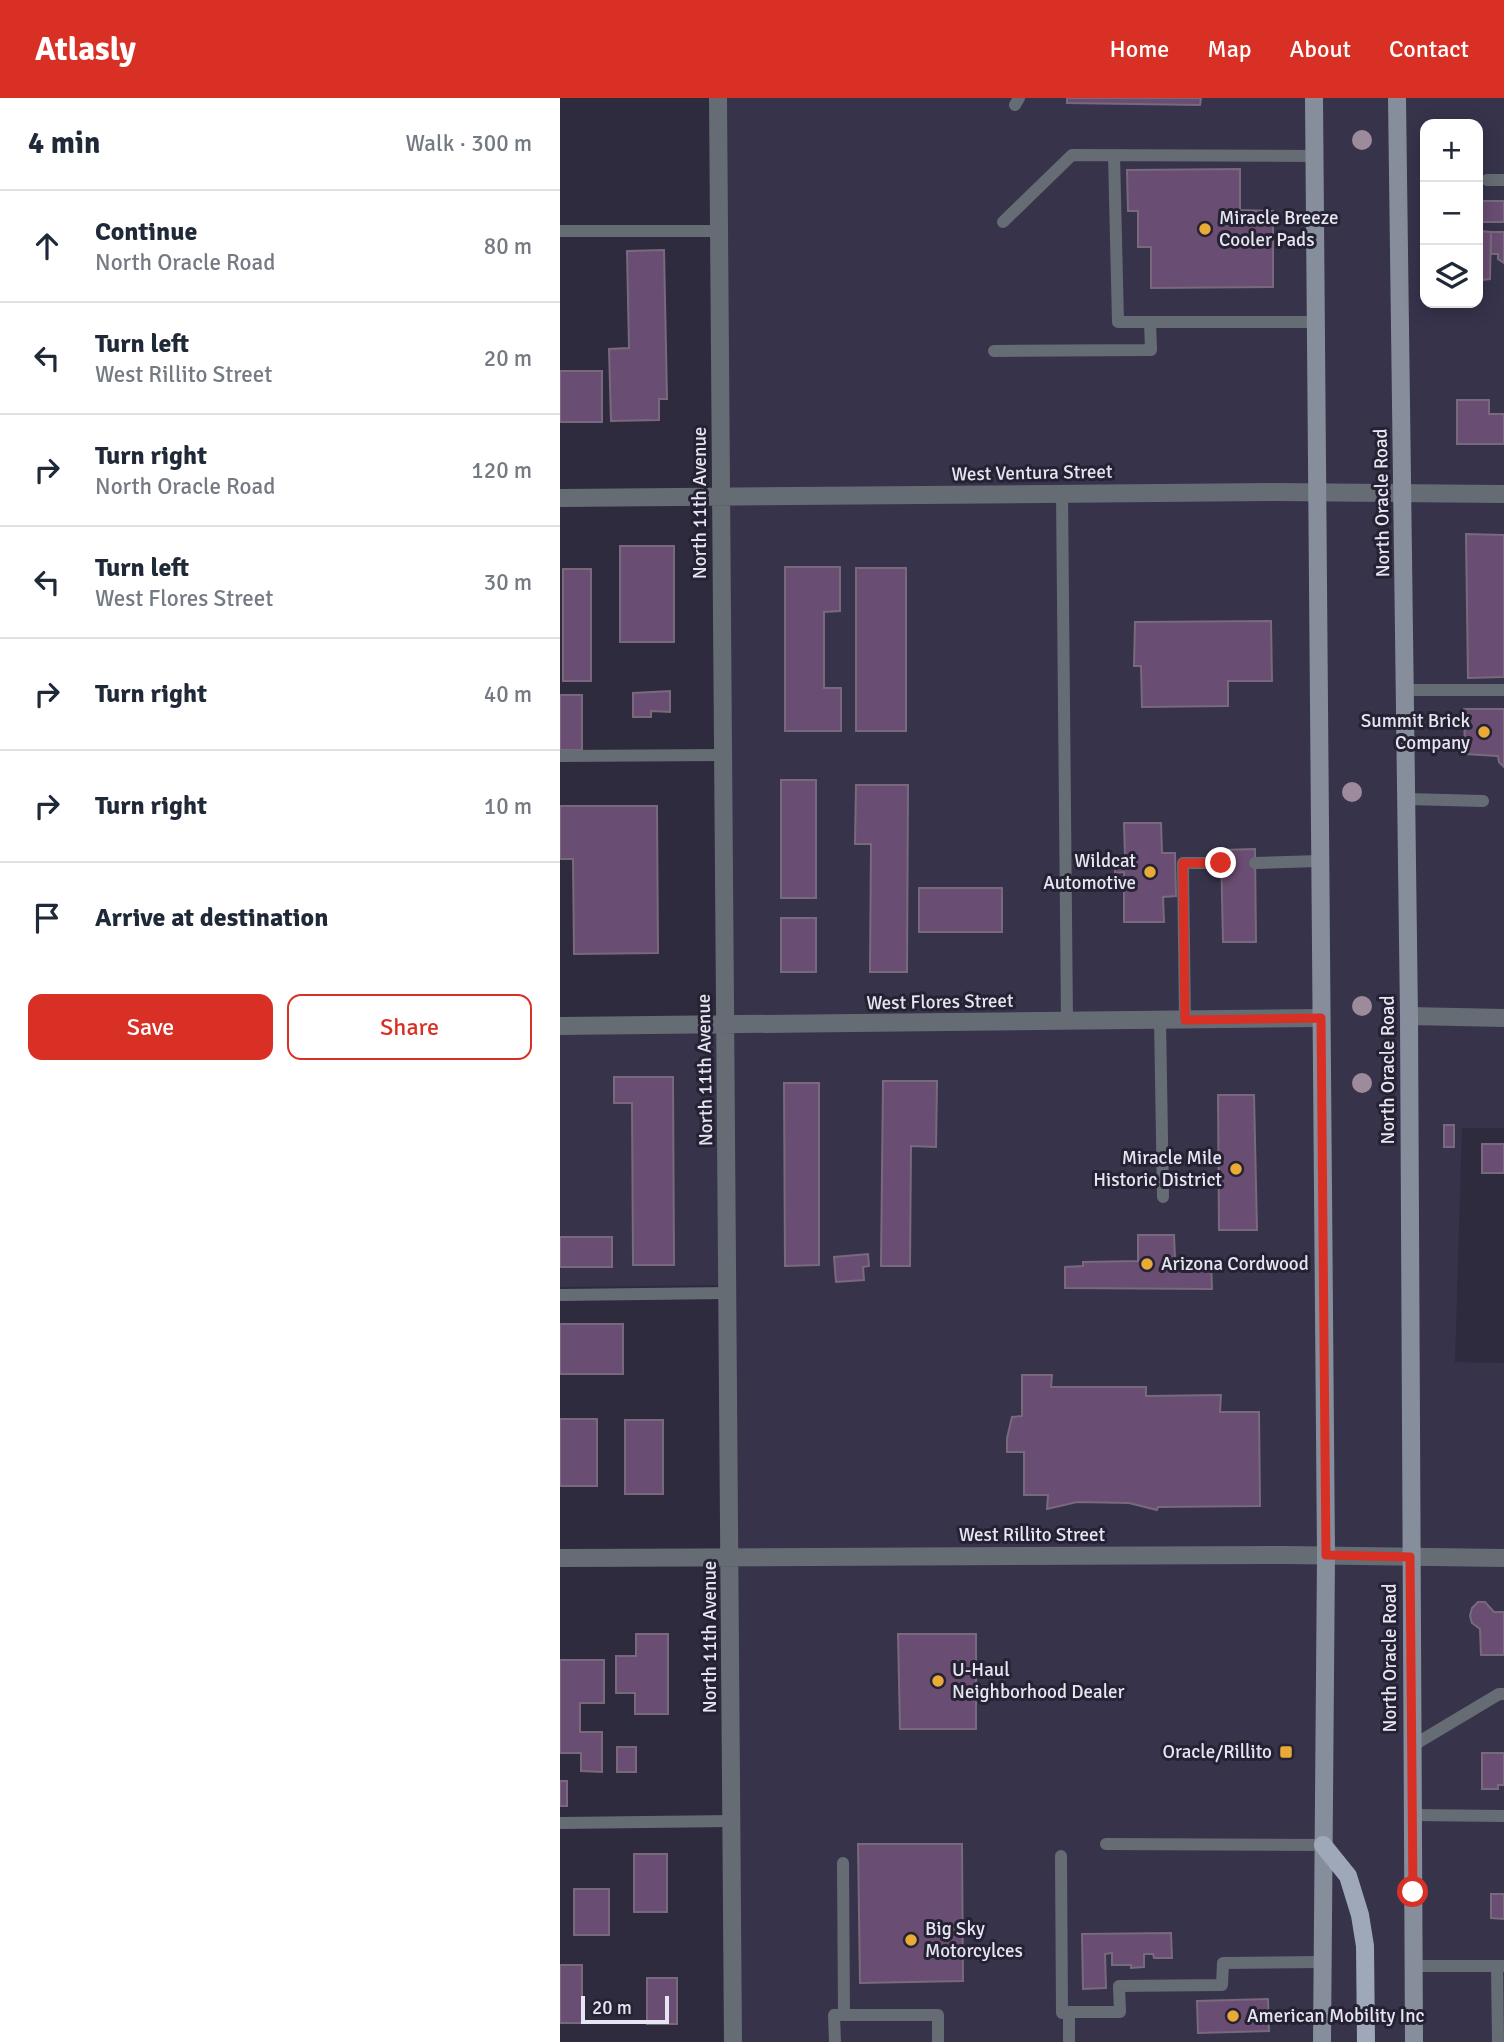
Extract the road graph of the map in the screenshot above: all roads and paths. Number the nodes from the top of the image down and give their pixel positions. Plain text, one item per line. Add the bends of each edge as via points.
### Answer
1 (718, 98) edge
2 (1314, 98) edge
3 (1396, 98) edge
4 (1114, 155) junction
5 (1315, 156) junction
6 (1487, 180) dead end
7 (1504, 180) edge
8 (1003, 222) dead end
9 (719, 230) junction
10 (560, 231) edge
11 (1150, 321) junction
12 (1317, 321) junction
13 (993, 351) dead end
14 (1318, 492) junction
15 (1403, 492) junction
16 (1062, 494) junction
17 (1504, 494) edge
18 (721, 497) junction
19 (560, 498) edge
20 (1405, 690) junction
21 (1504, 690) edge
22 (723, 755) junction
23 (560, 756) edge
24 (1407, 799) junction
25 (1483, 801) dead end
26 (1319, 861) junction
27 (1221, 863) dead end
28 (1255, 863) dead end
29 (1409, 1017) junction
30 (1321, 1018) junction
31 (1504, 1018) edge
32 (1160, 1020) junction
33 (1185, 1020) junction
34 (1067, 1021) junction
35 (725, 1025) junction
36 (560, 1026) edge
37 (1163, 1198) dead end
38 (728, 1293) junction
39 (560, 1295) edge
40 (1326, 1555) junction
41 (730, 1557) junction
42 (1410, 1557) junction
43 (560, 1558) edge
44 (1504, 1558) edge
45 (1504, 1694) edge
46 (1412, 1746) junction
47 (1412, 1815) junction
48 (1504, 1816) edge
49 (732, 1821) junction
50 (560, 1823) edge
51 (1106, 1844) dead end
52 (1323, 1846) junction
53 (1061, 1856) dead end
54 (843, 1863) dead end
55 (1322, 1962) junction
56 (1413, 1966) junction
57 (1500, 1966) edge
58 (1069, 2012) junction
59 (844, 2015) junction
60 (733, 2042) edge
61 (835, 2042) edge
62 (938, 2042) edge
63 (1069, 2042) edge
64 (1322, 2042) edge
65 (1366, 2042) edge
66 (1414, 2042) edge
67 (1498, 2042) edge

1 - 9 street, North 11th Avenue
2 - 5 main road
3 - 15 main road, North Oracle Road
4 - 5 lane
4 - 8 lane via 1072,155
4 - 11 lane via 1118,321
5 - 12 main road
6 - 7 lane
9 - 10 lane
9 - 18 street, North 11th Avenue
11 - 12 lane
11 - 13 lane via 1151,350
12 - 14 main road
14 - 15 street, West Ventura Street
14 - 16 street, West Ventura Street
14 - 26 main road
15 - 17 street, West Ventura Street
15 - 20 main road, North Oracle Road
16 - 18 street, West Ventura Street
16 - 34 lane
18 - 19 street, West Ventura Street
18 - 22 street, North 11th Avenue
20 - 21 lane
20 - 24 main road, North Oracle Road
22 - 23 lane
22 - 35 street, North 11th Avenue
24 - 25 lane
24 - 29 main road, North Oracle Road
26 - 28 lane
26 - 30 main road
27 - 33 lane via 1183,863
29 - 31 street
29 - 42 main road, North Oracle Road
30 - 33 street, West Flores Street
30 - 40 main road
32 - 33 street, West Flores Street
32 - 34 street, West Flores Street
32 - 37 lane
34 - 35 street, West Flores Street
35 - 36 street, West Flores Street
35 - 38 street, North 11th Avenue
38 - 39 lane
38 - 41 street, North 11th Avenue
40 - 41 street, West Rillito Street
40 - 42 street, West Rillito Street
40 - 52 main road
41 - 43 street, West Rillito Street
41 - 49 street, North 11th Avenue
42 - 44 street, West Rillito Street
42 - 46 main road, North Oracle Road
45 - 46 lane
46 - 47 main road, North Oracle Road
47 - 48 lane
47 - 56 main road, North Oracle Road
49 - 50 lane
49 - 60 street, North 11th Avenue
51 - 52 lane
52 - 55 main road
52 - 65 main road via 1348,1876 1360,1915 1365,1946
53 - 58 lane via 1062,2013
54 - 59 lane
55 - 58 lane via 1223,1963 1222,1985 1119,1986 1120,2012
55 - 64 main road
56 - 57 lane
56 - 66 main road, North Oracle Road
57 - 67 lane
58 - 63 lane
59 - 61 lane via 834,2015
59 - 62 lane via 938,2015

